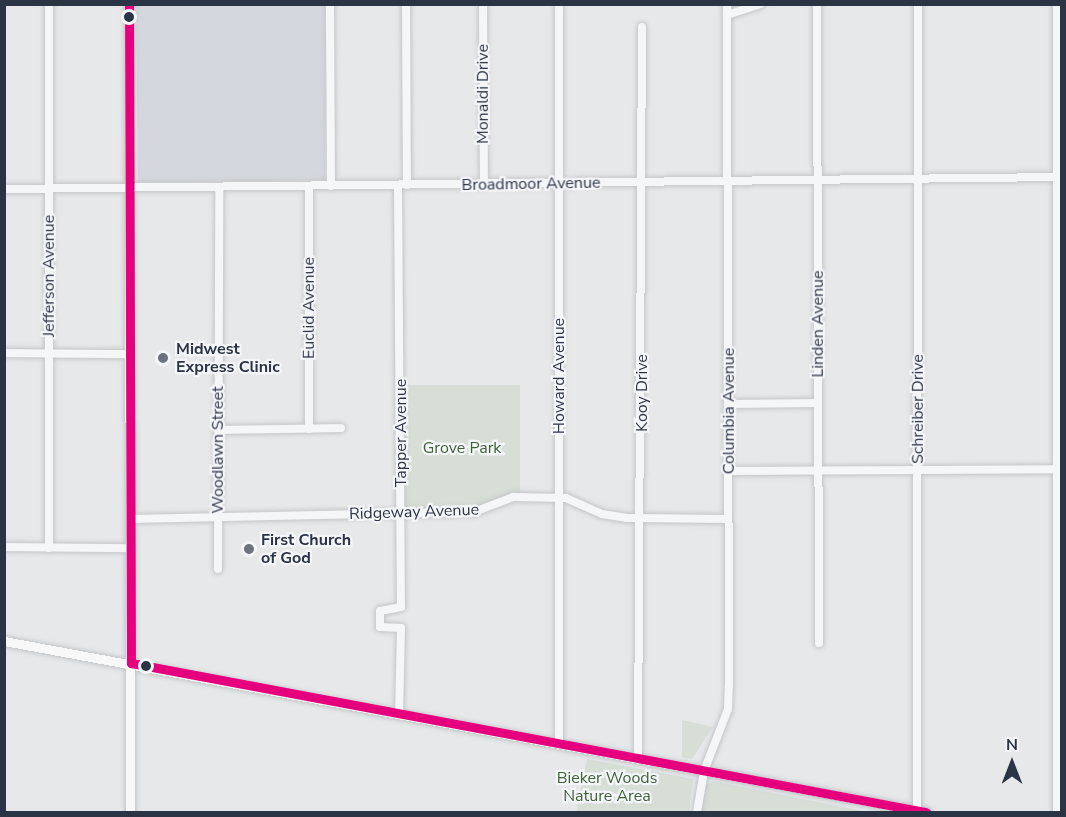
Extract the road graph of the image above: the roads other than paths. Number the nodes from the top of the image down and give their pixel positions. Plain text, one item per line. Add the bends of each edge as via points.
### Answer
1 (49, 4) edge
2 (129, 4) edge
3 (330, 4) edge
4 (406, 4) edge
5 (483, 4) edge
6 (727, 4) edge
7 (760, 4) edge
8 (817, 4) edge
9 (918, 4) edge
10 (1057, 4) edge
11 (559, 8) dead end
12 (727, 15) junction
13 (642, 27) dead end
14 (1057, 177) junction
15 (919, 179) junction
16 (818, 180) junction
17 (728, 181) junction
18 (643, 182) junction
19 (560, 183) junction
20 (484, 184) junction
21 (403, 185) junction
22 (331, 186) junction
23 (309, 187) junction
24 (219, 188) junction
25 (4, 189) edge
26 (49, 189) junction
27 (129, 189) junction
28 (4, 353) edge
29 (49, 354) junction
30 (129, 354) junction
31 (818, 403) junction
32 (729, 404) junction
33 (341, 428) dead end
34 (309, 429) junction
35 (219, 430) junction
36 (1057, 469) junction
37 (729, 471) junction
38 (818, 471) junction
39 (918, 471) junction
40 (558, 499) junction
41 (1060, 512) edge
42 (401, 513) junction
43 (641, 517) junction
44 (218, 518) junction
45 (130, 519) junction
46 (728, 519) junction
47 (4, 548) edge
48 (49, 548) junction
49 (130, 549) junction
50 (218, 569) dead end
51 (4, 641) edge
52 (819, 643) dead end
53 (130, 663) junction
54 (399, 714) junction
55 (559, 743) junction
56 (638, 759) junction
57 (704, 771) junction
58 (920, 812) edge
59 (130, 813) edge
60 (697, 813) edge
61 (1058, 813) edge

1 - 26 street, Jefferson Avenue
2 - 27 main road
3 - 22 street
4 - 21 street, Tapper Avenue
5 - 20 street, Monaldi Drive
6 - 12 street, Columbia Avenue
7 - 12 street
8 - 16 street, Linden Avenue
9 - 15 street, Schreiber Drive
10 - 14 street
11 - 19 street, Howard Avenue
12 - 17 street, Columbia Avenue
13 - 18 street, Kooy Drive
14 - 15 street, Broadmoor Avenue
14 - 36 street
15 - 16 street, Broadmoor Avenue
15 - 39 street, Schreiber Drive
16 - 17 street, Broadmoor Avenue
16 - 31 street, Linden Avenue
17 - 18 street, Broadmoor Avenue
17 - 32 street, Columbia Avenue
18 - 19 street, Broadmoor Avenue
18 - 43 street, Kooy Drive
19 - 20 street, Broadmoor Avenue
19 - 40 street, Howard Avenue
20 - 21 street, Broadmoor Avenue
21 - 22 street, Broadmoor Avenue
21 - 42 street, Tapper Avenue
22 - 23 street, Broadmoor Avenue
23 - 24 street, Broadmoor Avenue
23 - 34 street, Euclid Avenue
24 - 27 street, Broadmoor Avenue
24 - 35 street, Woodlawn Street
25 - 26 street, Broadmoor Avenue
26 - 27 street, Broadmoor Avenue
26 - 29 street, Jefferson Avenue
27 - 30 main road
28 - 29 street
29 - 30 street
29 - 48 street, Jefferson Avenue
30 - 45 main road
31 - 32 street
31 - 38 street, Linden Avenue
32 - 37 street, Columbia Avenue
33 - 34 street
34 - 35 street
35 - 44 street, Woodlawn Street
36 - 39 street
36 - 41 street
37 - 38 street
37 - 46 street, Columbia Avenue
38 - 39 street
38 - 52 street, Linden Avenue
39 - 58 street, Schreiber Drive
40 - 42 street, Ridgeway Avenue via 513,497 474,512
40 - 43 street, Ridgeway Avenue via 571,499 602,514
40 - 55 street, Howard Avenue
41 - 61 street
42 - 44 street, Ridgeway Avenue
42 - 54 street, Tapper Avenue via 401,608 380,611 380,627 401,628
43 - 46 street, Ridgeway Avenue
43 - 56 street, Kooy Drive
44 - 45 street, Ridgeway Avenue
44 - 50 street, Woodlawn Street
45 - 49 main road
46 - 57 street, Columbia Avenue via 728,709
47 - 48 street
48 - 49 street
49 - 53 main road
51 - 53 main road
53 - 54 main road
53 - 59 main road
54 - 55 main road
55 - 56 main road
56 - 57 main road
57 - 58 main road
57 - 60 street, Columbia Avenue

